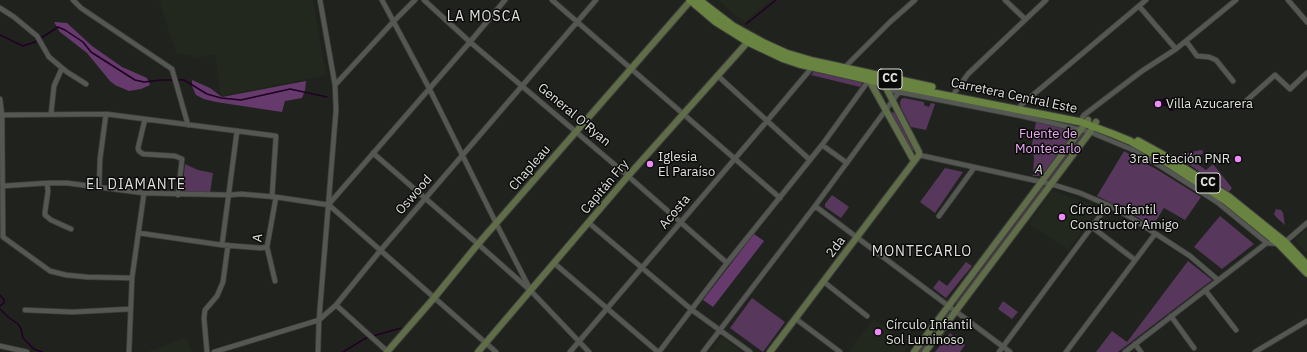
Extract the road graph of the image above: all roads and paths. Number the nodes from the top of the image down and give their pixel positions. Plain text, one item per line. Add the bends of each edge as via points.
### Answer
1 (73, 0) edge
2 (320, 0) edge
3 (382, 0) edge
4 (415, 0) edge
5 (424, 0) edge
6 (506, 0) edge
7 (552, 0) edge
8 (596, 0) edge
9 (691, 0) edge
10 (699, 0) edge
11 (915, 0) edge
12 (1005, 0) edge
13 (1046, 0) edge
14 (1146, 0) edge
15 (1236, 0) edge
16 (1288, 0) edge
17 (1139, 6) junction
18 (0, 8) edge
19 (1025, 19) junction
20 (577, 21) junction
21 (393, 22) junction
22 (1307, 22) edge
23 (749, 40) junction
24 (1186, 41) junction
25 (470, 42) junction
26 (1176, 49) junction
27 (812, 64) junction
28 (62, 68) junction
29 (631, 68) junction
30 (842, 71) junction
31 (1307, 73) edge
32 (718, 76) junction
33 (869, 79) junction
34 (1233, 81) dead end
35 (883, 83) junction
36 (86, 84) dead end
37 (335, 84) junction
38 (521, 86) junction
39 (429, 88) junction
40 (899, 92) junction
41 (954, 94) junction
42 (0, 99) edge
43 (1246, 100) dead end
44 (893, 101) junction
45 (1020, 107) junction
46 (886, 110) junction
47 (51, 114) junction
48 (106, 114) junction
49 (683, 114) junction
50 (1, 115) edge
51 (144, 119) junction
52 (767, 121) junction
53 (188, 125) junction
54 (1088, 125) junction
55 (237, 131) junction
56 (576, 131) junction
57 (822, 145) junction
58 (373, 153) junction
59 (463, 155) junction
60 (918, 155) junction
61 (734, 159) junction
62 (810, 160) junction
63 (914, 161) junction
64 (847, 163) junction
65 (974, 168) junction
66 (628, 176) junction
67 (47, 182) junction
68 (1042, 182) junction
69 (1051, 184) junction
70 (3, 186) junction
71 (99, 188) junction
72 (144, 193) junction
73 (178, 195) junction
74 (230, 195) junction
75 (274, 197) junction
76 (780, 198) junction
77 (425, 199) junction
78 (329, 204) junction
79 (1108, 205) junction
80 (815, 206) junction
81 (939, 216) dead end
82 (1, 219) edge
83 (589, 223) junction
84 (680, 223) junction
85 (1307, 223) edge
86 (496, 224) junction
87 (1092, 227) junction
88 (71, 229) dead end
89 (139, 233) junction
90 (1155, 234) junction
91 (857, 238) junction
92 (1267, 243) junction
93 (1282, 243) junction
94 (478, 244) junction
95 (222, 245) junction
96 (228, 245) junction
97 (268, 247) junction
98 (380, 251) junction
99 (1135, 260) junction
100 (554, 263) junction
101 (727, 263) junction
102 (1307, 265) edge
103 (642, 268) junction
104 (1307, 273) edge
105 (132, 278) junction
106 (1218, 280) junction
107 (275, 281) dead end
108 (824, 282) junction
109 (1205, 290) junction
110 (531, 291) junction
111 (434, 298) junction
112 (336, 305) junction
113 (948, 307) junction
114 (607, 308) junction
115 (130, 309) junction
116 (25, 310) dead end
117 (692, 310) junction
118 (955, 312) junction
119 (867, 316) dead end
120 (1171, 316) junction
121 (796, 319) junction
122 (319, 320) junction
123 (1307, 321) edge
124 (720, 330) junction
125 (1236, 330) dead end
126 (579, 342) junction
127 (486, 343) junction
128 (1135, 344) junction
129 (0, 346) edge
130 (1003, 347) junction
131 (1194, 348) dead end
132 (837, 351) edge
133 (27, 352) edge
134 (129, 352) edge
135 (207, 352) edge
136 (214, 352) edge
137 (318, 352) edge
138 (388, 352) edge
139 (478, 352) edge
140 (496, 352) edge
141 (570, 352) edge
142 (589, 352) edge
143 (659, 352) edge
144 (703, 352) edge
145 (750, 352) edge
146 (770, 352) edge
147 (914, 352) edge
148 (924, 352) edge
149 (999, 352) edge
150 (1010, 352) edge
151 (1066, 352) edge
152 (1125, 352) edge
153 (1141, 352) edge
154 (1256, 352) edge

1 - 53 street via 172,68
2 - 37 street
3 - 21 street
4 - 21 street
5 - 25 street, General O'Ryan
6 - 25 street
7 - 20 street
8 - 20 street, Oswood
9 - 23 main road, Carretera Central Este / CC via 716,22
9 - 29 street, Chapleau
10 - 23 main road, Carretera Central Este / CC
11 - 30 street
12 - 19 street
13 - 19 street
14 - 17 street
15 - 24 street
16 - 22 street
17 - 26 street
17 - 45 street
18 - 28 street via 37,36 49,57
19 - 41 street via 968,74
20 - 29 street
20 - 38 street, Oswood
21 - 37 street
21 - 39 street
23 - 27 main road, Carretera Central Este / CC via 784,59
23 - 32 street, Capitán Fry
24 - 26 street
24 - 34 street via 1197,56 1216,60
25 - 38 street, General O'Ryan
25 - 39 street
26 - 54 street via 1084,115
27 - 30 main road, Carretera Central Este / CC
27 - 52 street, Acosta
28 - 36 street
28 - 47 street via 54,86
29 - 49 street
29 - 56 street, Chapleau
30 - 33 main road, Carretera Central Este / CC
31 - 43 street via 1290,89 1275,75
32 - 49 street, Capitán Fry
32 - 52 street
33 - 35 main road, Carretera Central Este / CC
33 - 46 street
33 - 57 street
35 - 40 street
35 - 41 main road, Carretera Central Este / CC
35 - 44 street
37 - 78 street via 335,125
38 - 56 street, General O'Ryan
38 - 59 street, Oswood
39 - 58 street
39 - 59 street
40 - 44 street
40 - 54 street via 1022,116
41 - 45 main road, Carretera Central Este / CC
42 - 50 street
44 - 46 street
44 - 60 street via 919,152
45 - 54 main road, Carretera Central Este / CC
46 - 63 street
46 - 64 street
47 - 48 street
47 - 50 street
48 - 51 street
48 - 71 street
49 - 61 street
49 - 66 street, Capitán Fry
50 - 70 street
51 - 53 street
51 - 73 street via 139,151 143,154 182,159
52 - 61 street, Acosta
52 - 62 street
53 - 55 street
54 - 68 street
54 - 69 street
54 - 92 street via 1217,202
54 - 93 main road, Carretera Central Este / CC via 1130,141 1175,167
55 - 74 street
55 - 75 street, A via 276,136
56 - 66 street, General O'Ryan
56 - 86 street, Chapleau
57 - 62 street
57 - 64 street
58 - 77 street
58 - 78 street
59 - 77 street, Oswood
59 - 86 street
60 - 63 street, 2da
60 - 65 street, A
61 - 76 street
61 - 84 street, Acosta
62 - 76 street
63 - 91 street, 2da
64 - 80 street
65 - 68 street, A
65 - 81 street
66 - 83 street, Capitán Fry
66 - 84 street, General O'Ryan
67 - 70 street
67 - 71 street
67 - 88 street via 45,215
68 - 69 street, A
68 - 113 street
69 - 79 street, A
69 - 118 street
70 - 82 street
71 - 72 street
72 - 73 street
72 - 89 street
73 - 74 street
74 - 75 street
74 - 95 street
75 - 78 street
75 - 97 street, A
76 - 101 street
77 - 94 street
77 - 98 street, Oswood
78 - 98 street
78 - 122 street
79 - 87 street
79 - 90 street, A
80 - 91 street
80 - 124 street
82 - 105 street via 3,237 50,272 87,277
83 - 100 street, Capitán Fry
83 - 103 street
84 - 101 street, General O'Ryan
84 - 103 street, Acosta
85 - 93 street
86 - 94 street, Chapleau
86 - 110 street
87 - 99 street
87 - 130 street
89 - 95 street
89 - 105 street
90 - 99 street
90 - 106 street, A via 1190,256
91 - 108 street, 2da
91 - 113 street
92 - 93 street
92 - 106 street
93 - 102 main road, Carretera Central Este / CC
93 - 104 main road, Carretera Central Este / CC
94 - 110 street
94 - 111 street, Chapleau
95 - 96 street
96 - 97 street
96 - 135 street via 223,282 217,296 205,310
97 - 107 street, A
98 - 111 street
98 - 112 street, Oswood
99 - 151 street
100 - 110 street, Capitán Fry
100 - 114 street
101 - 117 street
103 - 114 street, Acosta
103 - 117 street
105 - 115 street
106 - 109 street
108 - 119 street
108 - 121 street, 2da
109 - 120 street
109 - 125 street
110 - 126 street
110 - 127 street, Capitán Fry
111 - 127 street
111 - 138 street, Chapleau
112 - 122 street, Oswood
112 - 138 street
113 - 118 street
113 - 147 street
114 - 126 street, Acosta
114 - 143 street
115 - 116 street via 73,312
115 - 134 street
117 - 124 street
117 - 143 street
118 - 130 street
118 - 148 street
120 - 128 street
120 - 131 street
121 - 132 street
121 - 146 street, 2da
122 - 136 street, Oswood
122 - 137 street
123 - 154 street
124 - 144 street
124 - 145 street
126 - 141 street, Acosta
126 - 142 street
127 - 139 street, Capitán Fry
127 - 140 street
128 - 152 street
128 - 153 street
129 - 133 street
130 - 149 street
130 - 150 street

